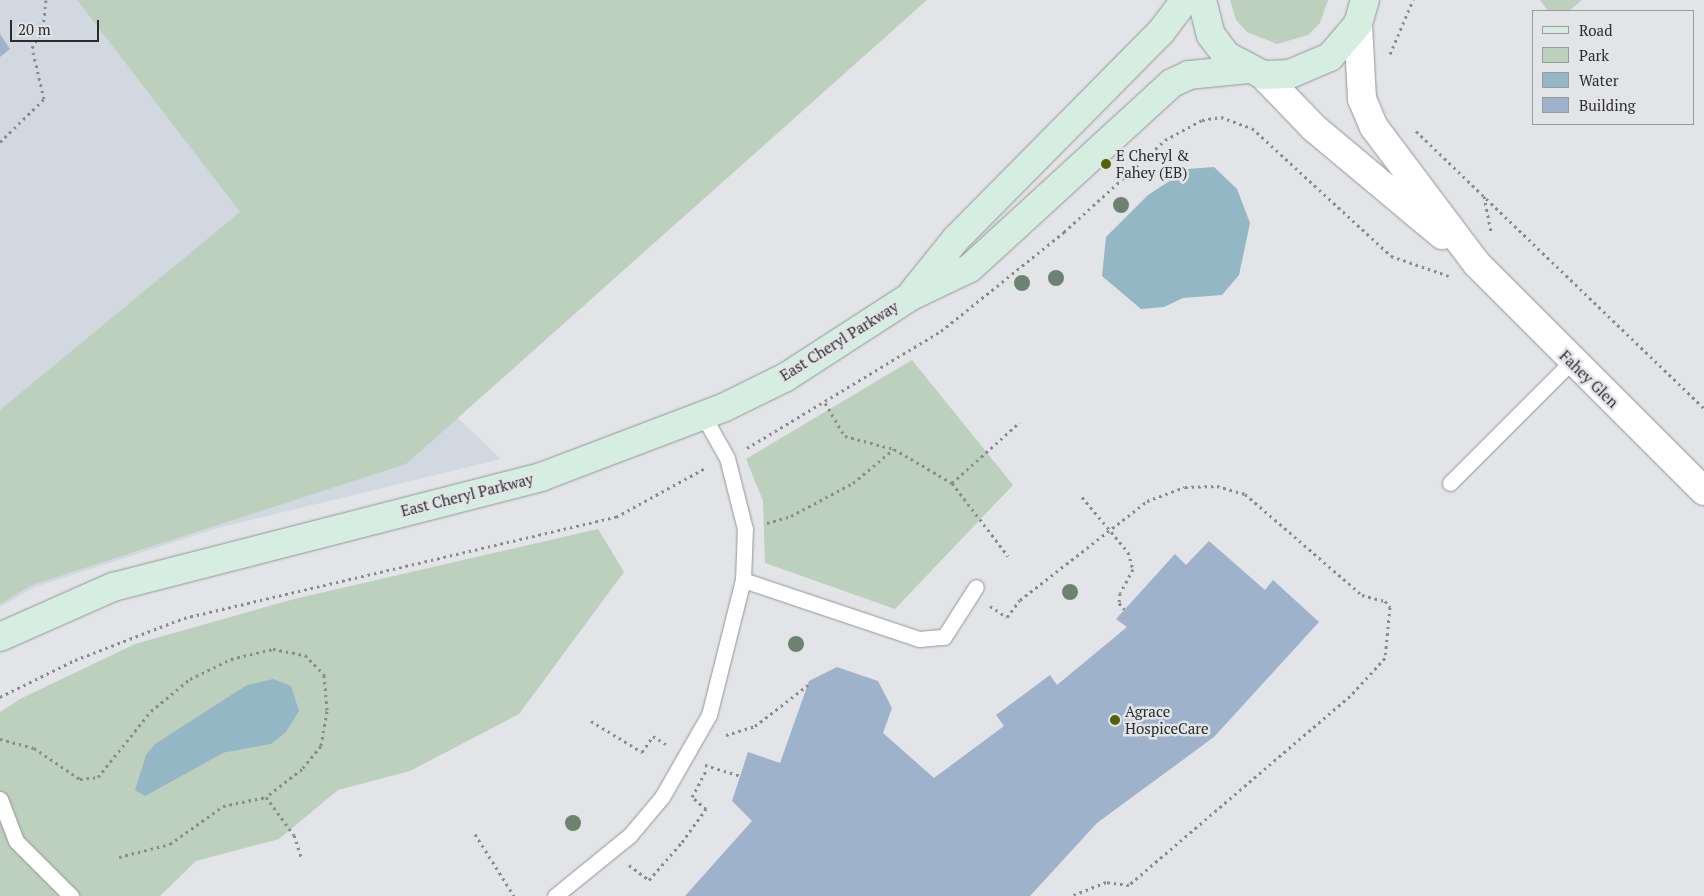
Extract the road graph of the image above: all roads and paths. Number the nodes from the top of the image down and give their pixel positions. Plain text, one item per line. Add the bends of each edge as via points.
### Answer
1 (46, 0) edge
2 (1185, 0) edge
3 (1202, 0) edge
4 (1413, 0) edge
5 (1361, 12) edge
6 (1389, 58) dead end
7 (1256, 72) junction
8 (1411, 125) dead end
9 (0, 142) edge
10 (1484, 196) junction
11 (1492, 234) dead end
12 (1477, 264) junction
13 (1452, 277) dead end
14 (910, 296) junction
15 (1572, 362) junction
16 (825, 402) junction
17 (1704, 408) edge
18 (704, 417) junction
19 (1020, 422) dead end
20 (894, 449) junction
21 (741, 451) dead end
22 (710, 465) dead end
23 (952, 483) junction
24 (1450, 483) dead end
25 (1704, 491) edge
26 (1082, 497) dead end
27 (744, 529) junction
28 (1111, 530) junction
29 (1008, 556) dead end
30 (743, 580) junction
31 (974, 591) joint
32 (1124, 609) dead end
33 (0, 637) edge
34 (808, 685) dead end
35 (0, 697) edge
36 (592, 721) dead end
37 (0, 738) edge
38 (722, 741) dead end
39 (686, 756) junction
40 (713, 758) dead end
41 (709, 766) junction
42 (740, 776) dead end
43 (266, 797) junction
44 (0, 799) edge
45 (475, 834) dead end
46 (301, 856) dead end
47 (119, 857) dead end
48 (620, 870) dead end
49 (67, 893) edge
50 (514, 896) edge
51 (555, 896) edge
52 (1071, 896) edge

1 - 9 path via 43,28 32,48 44,99
2 - 14 street, East Cheryl Parkway via 1161,32 956,239
3 - 7 street via 1211,35 1227,56
4 - 6 path
5 - 7 street, East Cheryl Parkway via 1330,57 1311,68
5 - 12 street, Fahey Glen via 1362,99 1374,127
7 - 12 street, Fahey Glen via 1314,128
7 - 14 street, East Cheryl Parkway via 1190,75 1172,83 970,268
8 - 10 path
10 - 11 path
10 - 17 path
12 - 15 street, Fahey Glen
13 - 16 path via 1391,256 1252,128 1221,117 1202,120 1165,140 1064,232 941,331
14 - 18 street, East Cheryl Parkway via 786,377
15 - 24 lane
15 - 25 street, Fahey Glen
16 - 20 path via 845,436
16 - 21 path
18 - 27 lane via 727,458
18 - 33 street, East Cheryl Parkway via 541,477 113,587
19 - 23 path
20 - 23 path
20 - 27 path via 853,482 791,516
22 - 35 path via 616,517 184,618 75,660
23 - 29 path
26 - 28 path
27 - 30 lane
28 - 31 path via 1020,600 1007,617
28 - 32 path via 1128,552 1133,570 1120,593 1119,603
28 - 52 path via 1146,501 1185,487 1217,486 1245,494 1362,595 1385,602 1390,607 1385,658 1350,696 1129,885 1106,882
30 - 31 lane via 919,639 944,638
30 - 39 lane via 709,715
34 - 38 path via 755,726 727,733
36 - 39 path via 642,752 654,736
37 - 43 path via 34,748 80,780 98,777 151,711 190,680 231,659 273,650 304,655 324,675 327,711 321,746 302,769
39 - 41 path
39 - 51 lane via 630,835
40 - 41 path
41 - 42 path
41 - 48 path via 692,796 706,809 682,842 648,880 627,864
43 - 46 path via 294,835
43 - 47 path via 223,806 170,844
44 - 49 lane via 16,841 28,857
45 - 50 path

